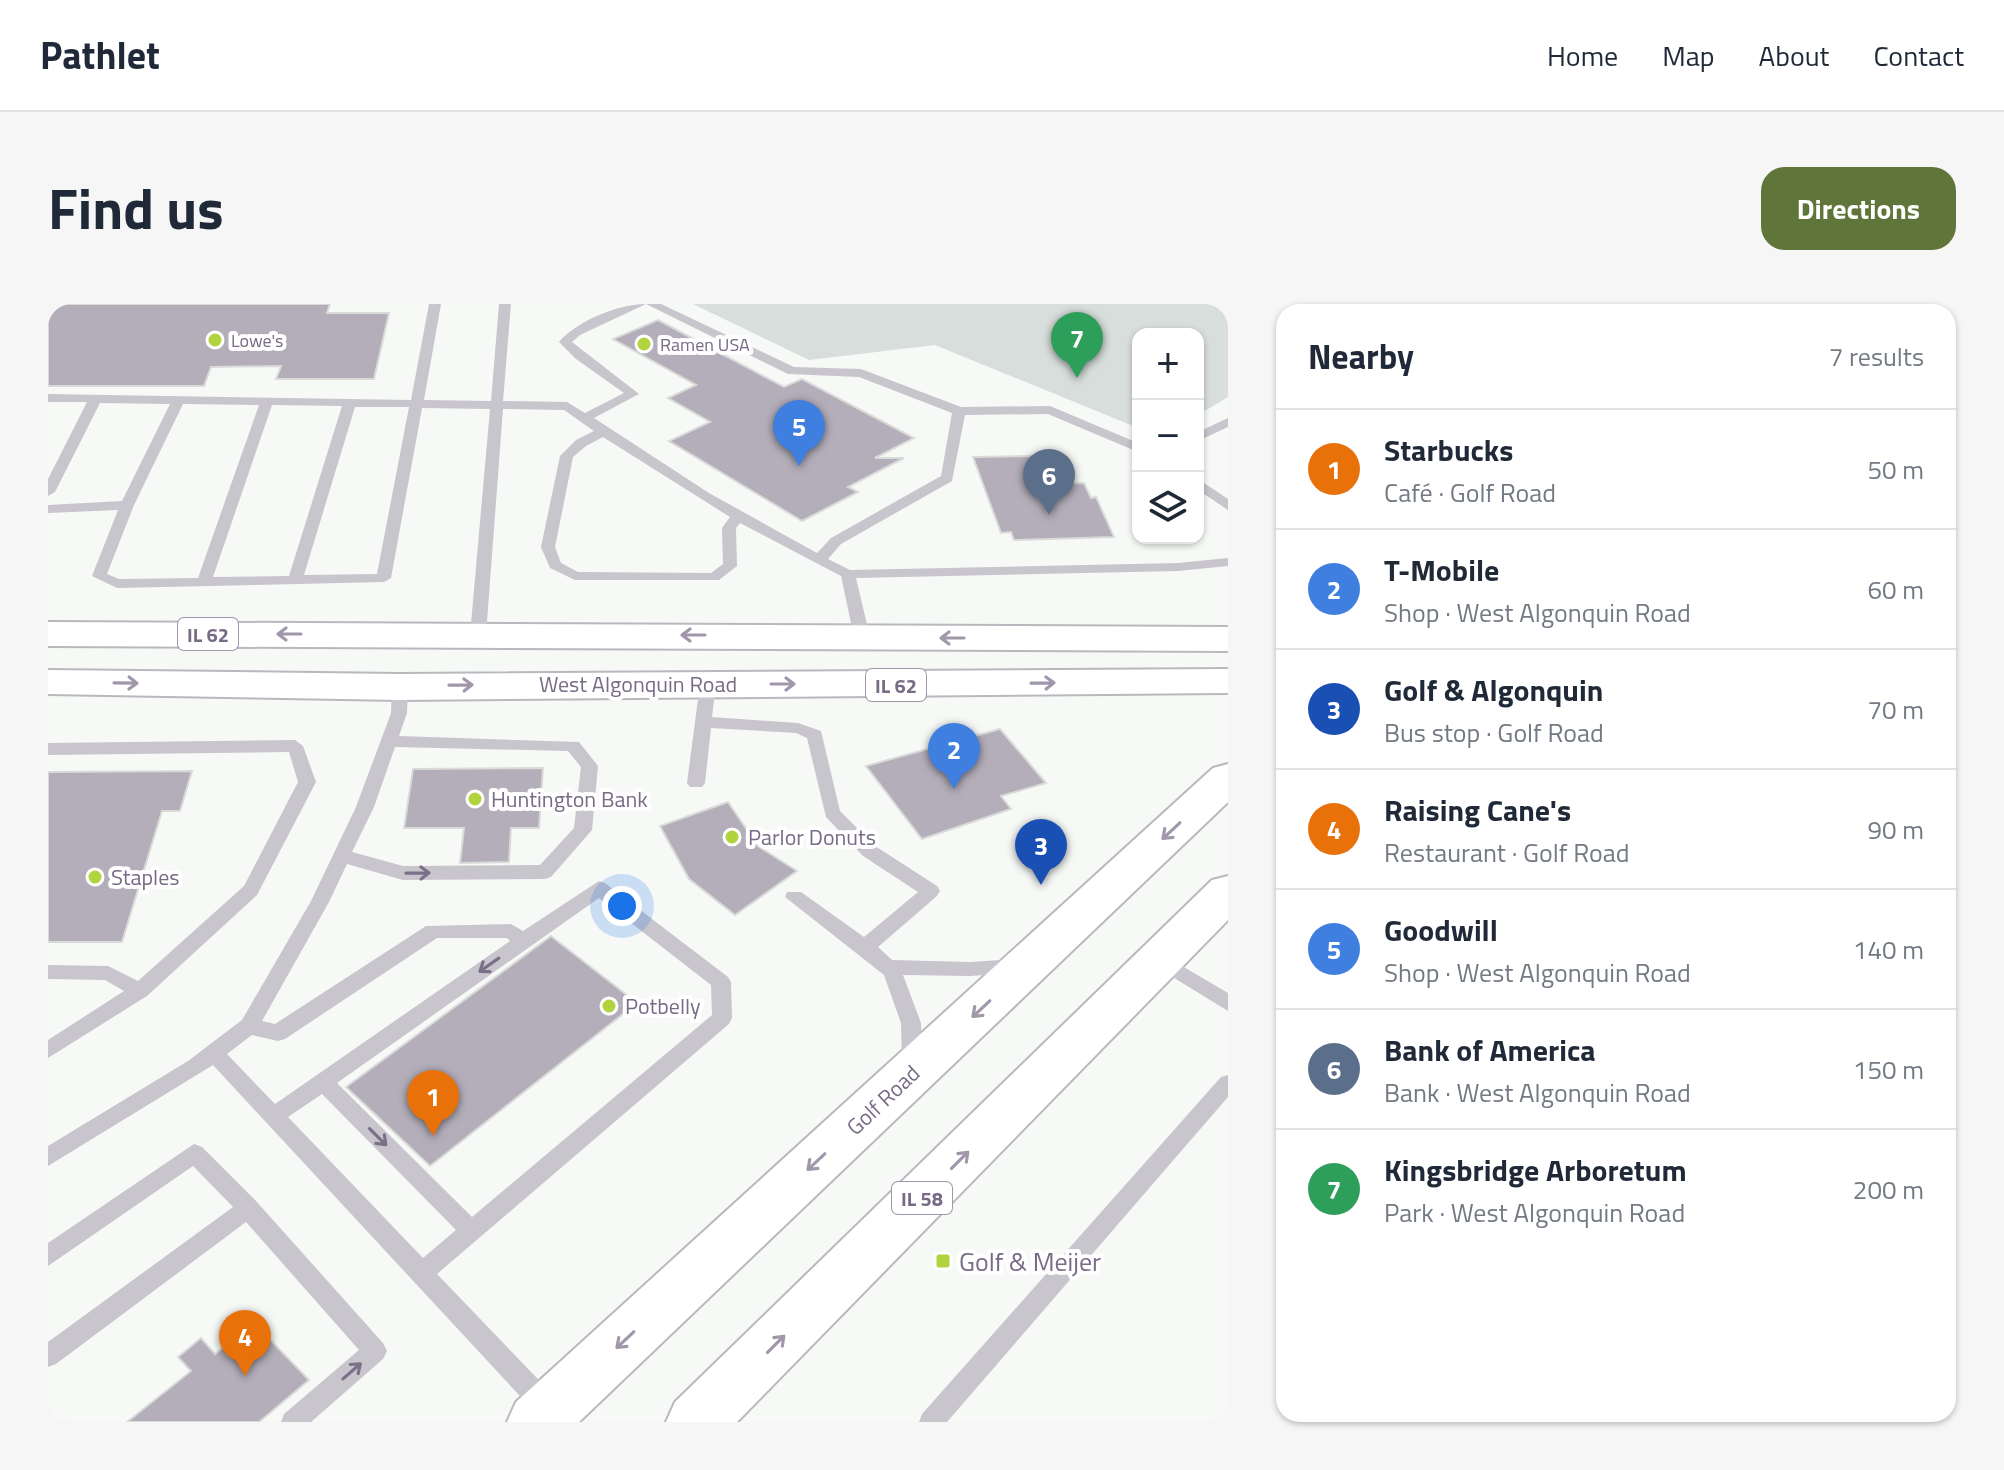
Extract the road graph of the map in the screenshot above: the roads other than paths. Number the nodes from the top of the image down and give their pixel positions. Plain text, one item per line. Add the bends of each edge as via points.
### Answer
1 (435, 304) edge
2 (505, 304) edge
3 (640, 304) edge
4 (652, 304) edge
5 (48, 398) edge
6 (96, 398) junction
7 (179, 399) junction
8 (267, 400) junction
9 (350, 401) junction
10 (417, 402) junction
11 (496, 403) junction
12 (959, 411) junction
13 (584, 418) junction
14 (1228, 422) edge
15 (604, 431) junction
16 (1204, 434) edge
17 (1132, 445) edge
18 (48, 458) edge
19 (65, 458) junction
20 (1204, 488) edge
21 (48, 492) edge
22 (127, 505) junction
23 (1228, 506) edge
24 (48, 509) edge
25 (739, 515) junction
26 (819, 560) junction
27 (1228, 562) edge
28 (848, 574) junction
29 (295, 580) junction
30 (204, 582) junction
31 (48, 634) edge
32 (478, 635) junction
33 (862, 637) junction
34 (1228, 639) edge
35 (1228, 681) edge
36 (48, 682) edge
37 (708, 684) junction
38 (400, 687) junction
39 (703, 722) junction
40 (389, 741) junction
41 (48, 749) edge
42 (1228, 778) edge
43 (696, 783) dead end
44 (342, 856) junction
45 (1228, 892) edge
46 (794, 897) dead end
47 (523, 942) junction
48 (865, 947) junction
49 (1160, 960) junction
50 (1028, 965) junction
51 (890, 967) junction
52 (48, 972) edge
53 (140, 991) junction
54 (1228, 1003) edge
55 (249, 1026) junction
56 (48, 1050) edge
57 (214, 1053) junction
58 (912, 1073) junction
59 (323, 1082) junction
60 (1228, 1083) edge
61 (274, 1116) junction
62 (48, 1157) edge
63 (248, 1208) junction
64 (472, 1231) junction
65 (48, 1256) edge
66 (422, 1273) junction
67 (48, 1356) edge
68 (713, 1414) edge
69 (548, 1418) edge
70 (293, 1422) edge
71 (931, 1422) edge

1 - 10 lane
2 - 11 lane
3 - 13 lane via 565,342 633,394
4 - 12 lane via 792,371 861,373
5 - 6 lane
6 - 7 lane
6 - 19 lane
7 - 8 lane
7 - 22 lane
8 - 9 lane
8 - 30 lane
9 - 10 lane
9 - 29 lane
10 - 11 lane
10 - 29 lane via 384,578
11 - 13 lane via 567,406
11 - 32 lane
12 - 17 lane via 1050,410
12 - 26 lane via 947,478 836,541
13 - 15 lane
14 - 16 lane
15 - 25 lane
15 - 25 lane via 567,456 548,547 555,565 575,576 714,577 730,566 729,528
18 - 19 lane
19 - 21 lane
20 - 23 lane
22 - 24 lane
22 - 30 lane via 99,576 117,584
25 - 26 lane
26 - 28 lane
27 - 28 lane
28 - 33 lane
29 - 30 lane
32 -> 31 main road, IL 62
33 -> 32 main road, IL 62
34 -> 33 main road, IL 62
37 -> 35 main road, West Algonquin Road / IL 62
36 -> 38 main road, West Algonquin Road / IL 62
38 -> 37 main road, West Algonquin Road / IL 62
37 - 39 lane
38 - 40 lane via 399,713
39 - 43 lane
39 - 48 lane via 798,728 815,735 832,813 869,851 931,891
40 - 44 lane
44 -> 40 lane via 403,873 545,872 583,830 590,766 573,746
41 - 53 lane via 295,746 307,782 251,890
42 -> 50 main road, Golf Road
44 - 55 lane
45 - 49 main road, IL 58
46 - 48 lane
47 - 55 lane via 511,931 433,931 278,1033
47 -> 59 lane
47 - 64 lane via 599,888 721,982 722,1018
48 - 51 lane
49 - 54 lane
68 -> 49 main road, IL 58
50 - 51 lane
50 -> 58 main road, Golf Road
51 - 58 lane via 911,1023
52 - 53 lane via 108,973
53 - 56 lane
55 - 57 lane
57 - 61 lane
57 - 62 lane
58 -> 69 main road, Golf Road
59 - 61 lane
59 -> 64 lane
60 - 71 lane
61 - 66 lane
63 - 65 lane via 194,1153
63 - 67 lane
70 -> 63 lane via 375,1351
64 - 66 lane
66 - 69 lane

